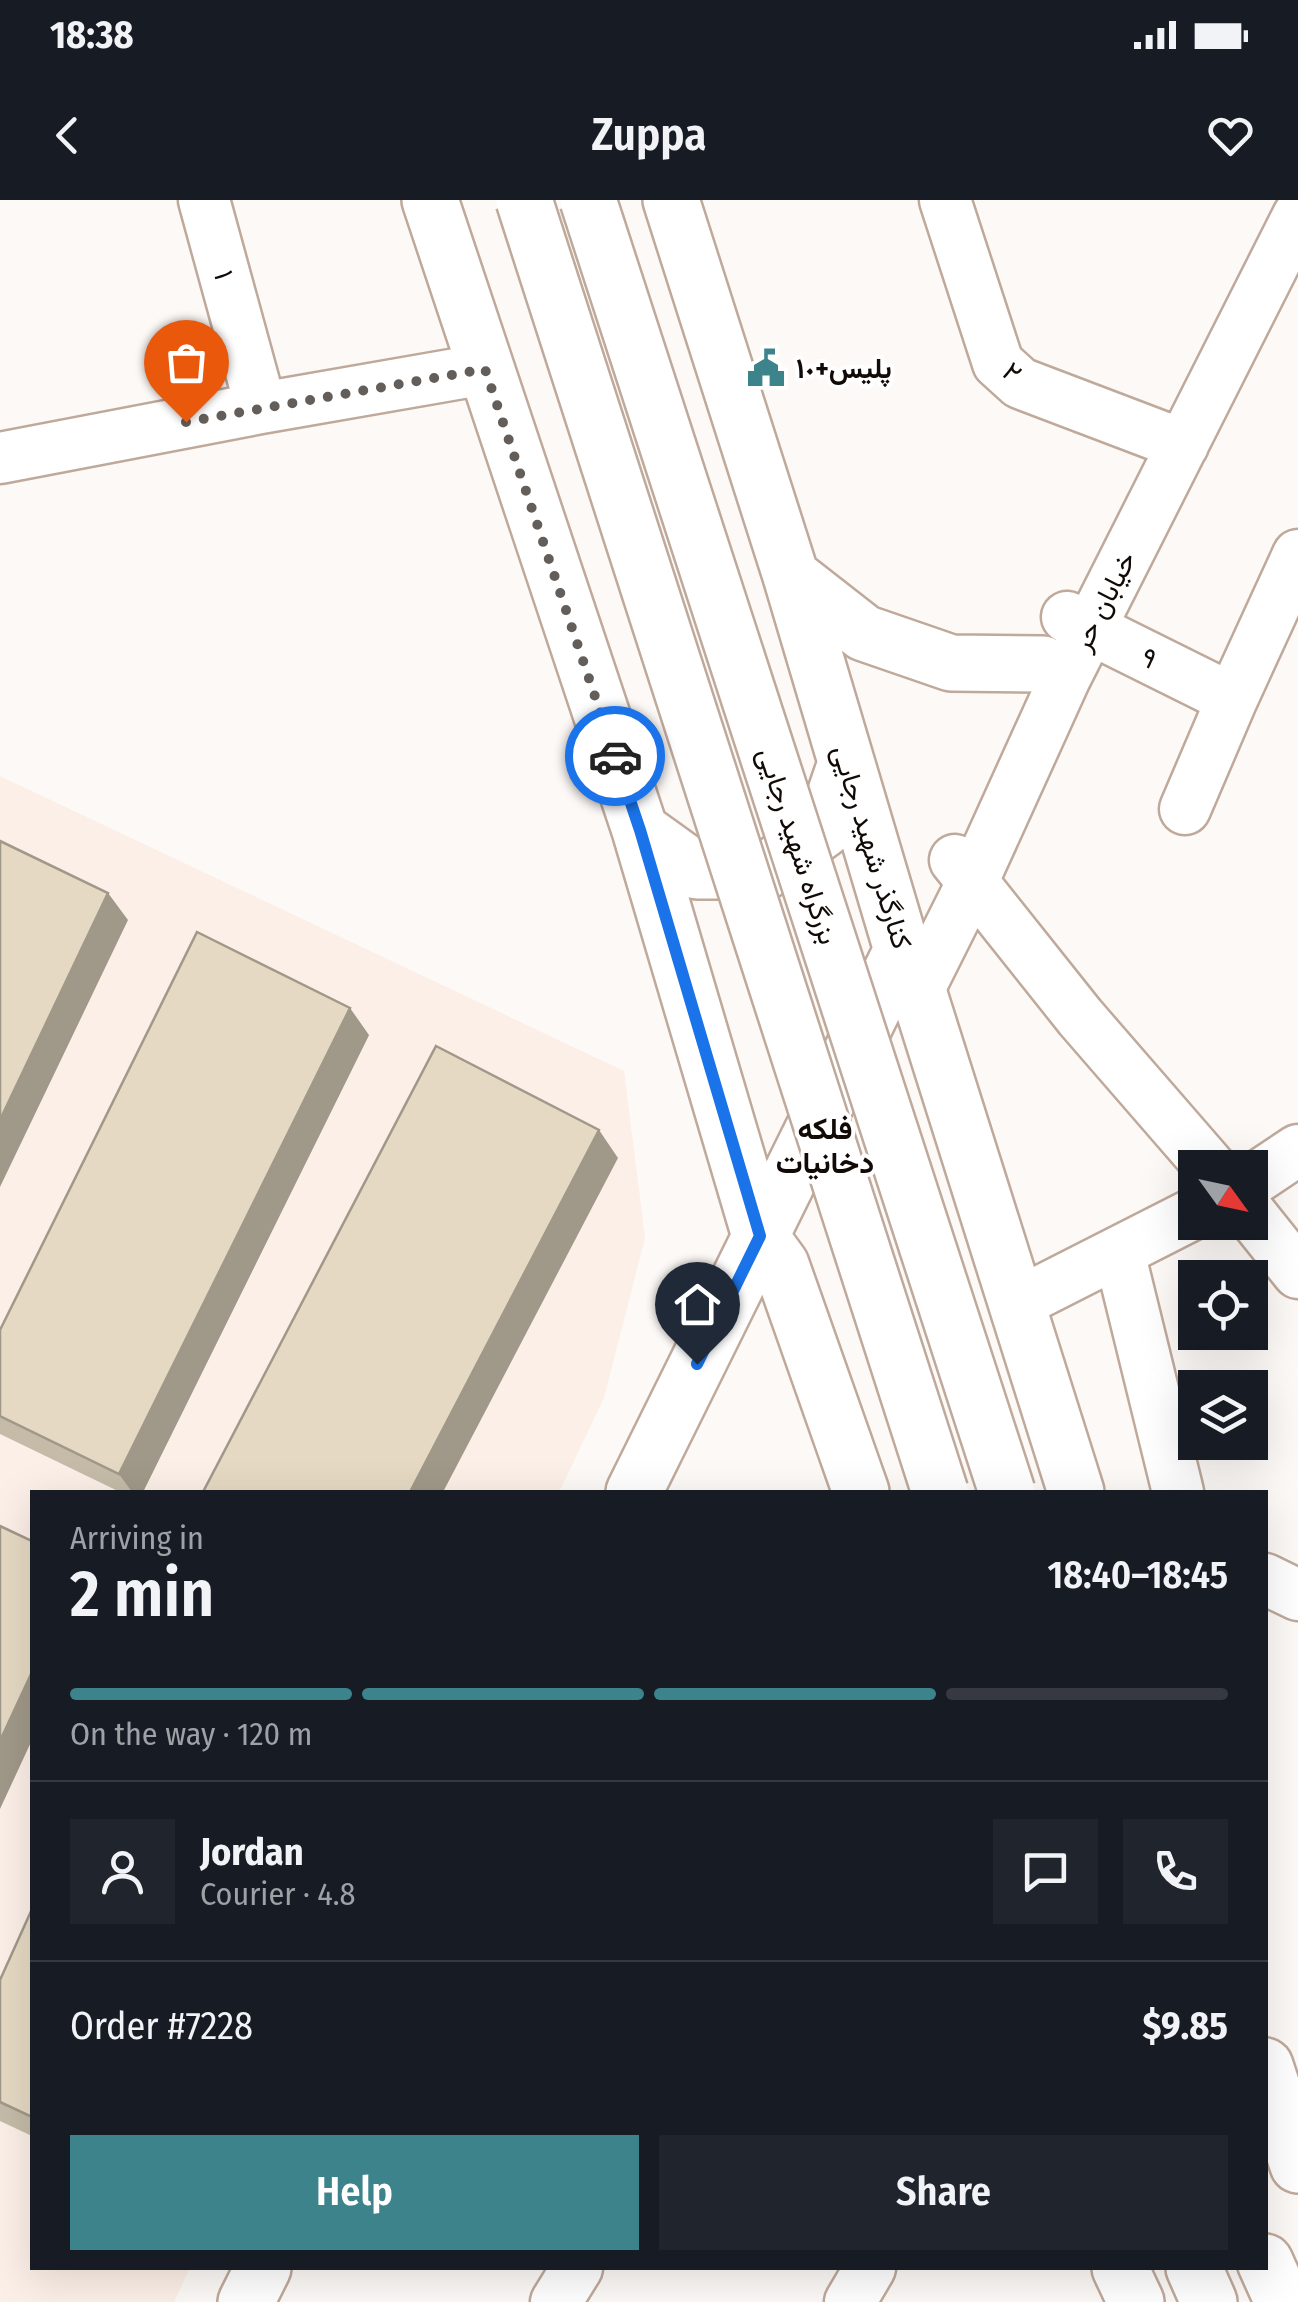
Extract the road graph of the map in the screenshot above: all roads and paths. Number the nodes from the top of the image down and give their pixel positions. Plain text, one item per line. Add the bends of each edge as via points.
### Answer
1 (204, 200) edge
2 (430, 200) edge
3 (524, 200) edge
4 (588, 200) edge
5 (670, 200) edge
6 (945, 200) edge
7 (1282, 235) edge
8 (485, 369) junction
9 (261, 408) junction
10 (1170, 440) junction
11 (0, 458) edge
12 (1298, 555) edge
13 (791, 576) junction
14 (1067, 636) junction
15 (1232, 698) junction
16 (846, 764) junction
17 (1186, 808) dead end
18 (640, 830) junction
19 (961, 868) junction
20 (910, 970) junction
21 (1195, 1150) edge
22 (1298, 1150) edge
23 (1268, 1170) edge
24 (1178, 1222) edge
25 (1268, 1236) edge
26 (770, 1250) junction
27 (1119, 1252) junction
28 (1298, 1273) edge
29 (1016, 1304) junction
30 (635, 1490) edge
31 (672, 1490) edge
32 (860, 1490) edge
33 (939, 1490) edge
34 (1007, 1490) edge
35 (1075, 1490) edge
36 (1178, 1490) edge
37 (1268, 1580) edge
38 (1298, 1595) edge
39 (1268, 2075) edge
40 (1298, 2165) edge
41 (1268, 2269) edge
42 (262, 2270) edge
43 (300, 2270) edge
44 (576, 2270) edge
45 (869, 2270) edge
46 (1195, 2270) edge
47 (246, 2302) edge
48 (284, 2302) edge
49 (556, 2302) edge
50 (850, 2302) edge
51 (1209, 2302) edge
52 (1283, 2302) edge

1 - 9 street, ۱
2 - 8 main road
3 - 33 main road, bridge
4 - 34 main road, بزرگراه شهید رجایی, bridge
5 - 13 main road, کنارگذر شهید رجایی
6 - 10 street, ۲ via 998,364 1020,383
7 - 10 street, خیابان حر
8 - 9 street
8 - 18 main road
9 - 11 street
10 - 14 street, خیابان حر
12 - 15 street
13 - 14 main road via 864,633 951,663
13 - 16 main road, کنارگذر شهید رجایی
14 - 15 street, ۹
14 - 19 street, خیابان حر
15 - 17 street
16 - 18 main road via 823,830 766,871 697,871
16 - 20 main road, کنارگذر شهید رجایی
18 - 26 main road
19 - 20 street, خیابان حر
19 - 21 street
20 - 26 main road
20 - 29 main road, کنارگذر شهید رجایی
22 - 23 street
24 - 27 street
25 - 28 street
26 - 30 main road
26 - 31 main road
26 - 32 main road
27 - 29 street
27 - 36 street
29 - 35 main road, کنارگذر شهید رجایی
37 - 38 street
39 - 40 main road
41 - 52 main road
42 - 47 main road
43 - 48 main road
44 - 49 street
45 - 50 street
46 - 51 main road

